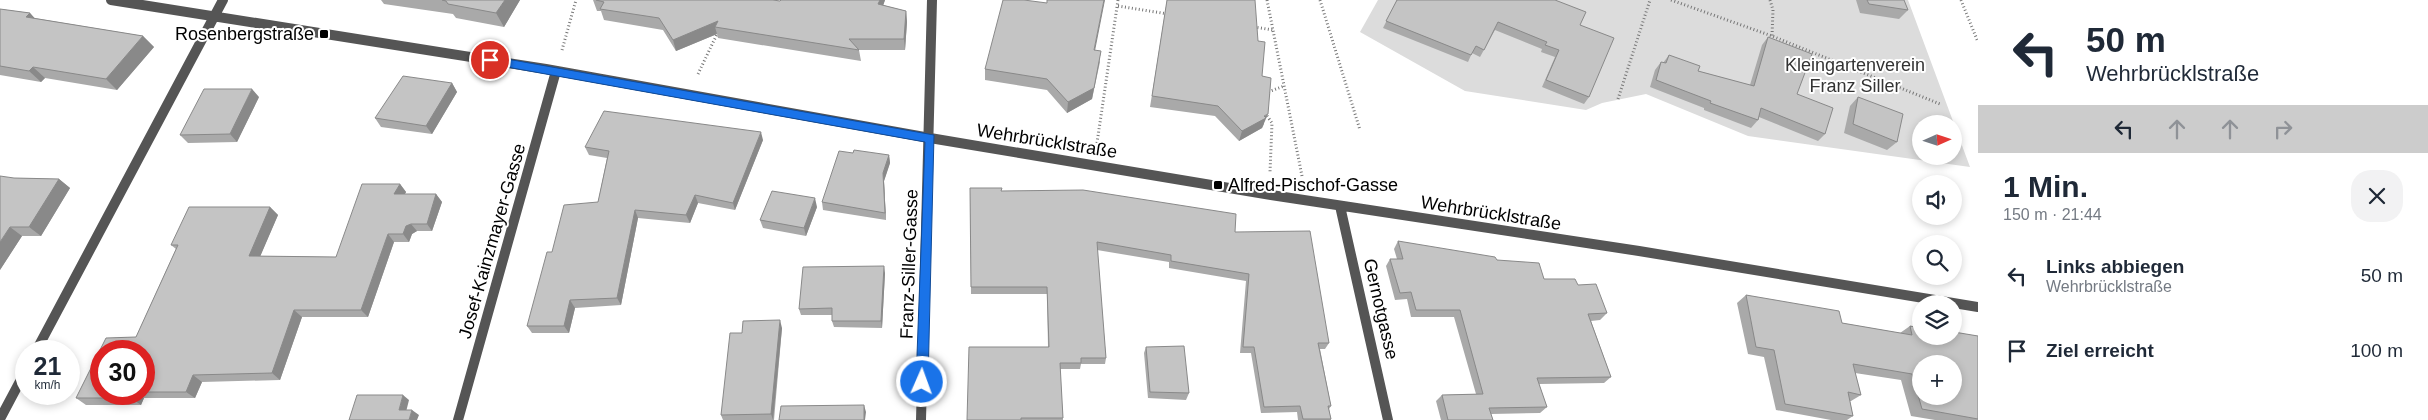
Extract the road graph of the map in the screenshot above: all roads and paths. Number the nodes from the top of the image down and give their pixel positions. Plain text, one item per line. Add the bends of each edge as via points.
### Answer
1 (111, 0) edge
2 (223, 0) edge
3 (576, 0) edge
4 (932, 0) edge
5 (1118, 0) edge
6 (1267, 0) edge
7 (1320, 0) edge
8 (1650, 0) edge
9 (1671, 0) edge
10 (1770, 0) edge
11 (1961, 0) edge
12 (1118, 6) junction
13 (1176, 15) edge
14 (214, 18) junction
15 (721, 26) edge
16 (1254, 27) edge
17 (1273, 30) junction
18 (1772, 36) junction
19 (1978, 42) edge
20 (556, 70) junction
21 (1284, 86) junction
22 (688, 94) junction
23 (1267, 99) edge
24 (1618, 99) dead end
25 (1940, 104) dead end
26 (1266, 106) edge
27 (1360, 130) dead end
28 (930, 138) junction
29 (1093, 165) junction
30 (1271, 195) junction
31 (1308, 201) junction
32 (1340, 206) junction
33 (1978, 307) edge
34 (42, 340) edge
35 (15, 391) edge
36 (0, 419) edge
37 (458, 420) edge
38 (921, 420) edge
39 (1388, 420) edge

1 - 14 street, Wehrbrücklstraße
2 - 14 street
3 - 20 path
4 - 28 street
5 - 12 path
6 - 17 path
7 - 27 path
8 - 24 path
9 - 18 path
10 - 18 path
11 - 19 path
12 - 13 path
12 - 29 path
14 - 20 street, Wehrbrücklstraße
14 - 34 street
15 - 22 path
16 - 17 path
17 - 21 path
18 - 25 path
20 - 22 street, Wehrbrücklstraße
20 - 37 street, Josef-Kainzmayer-Gasse
21 - 23 path via 1268,92
21 - 31 path
22 - 28 street, Wehrbrücklstraße
26 - 30 path via 1265,112 1272,123
28 - 29 street, Wehrbrücklstraße
28 - 38 street, Franz-Siller-Gasse
29 - 30 street, Wehrbrücklstraße
30 - 31 street, Wehrbrücklstraße
31 - 32 street, Wehrbrücklstraße
32 - 33 street, Wehrbrücklstraße
32 - 39 street, Gernotgasse
35 - 36 street

